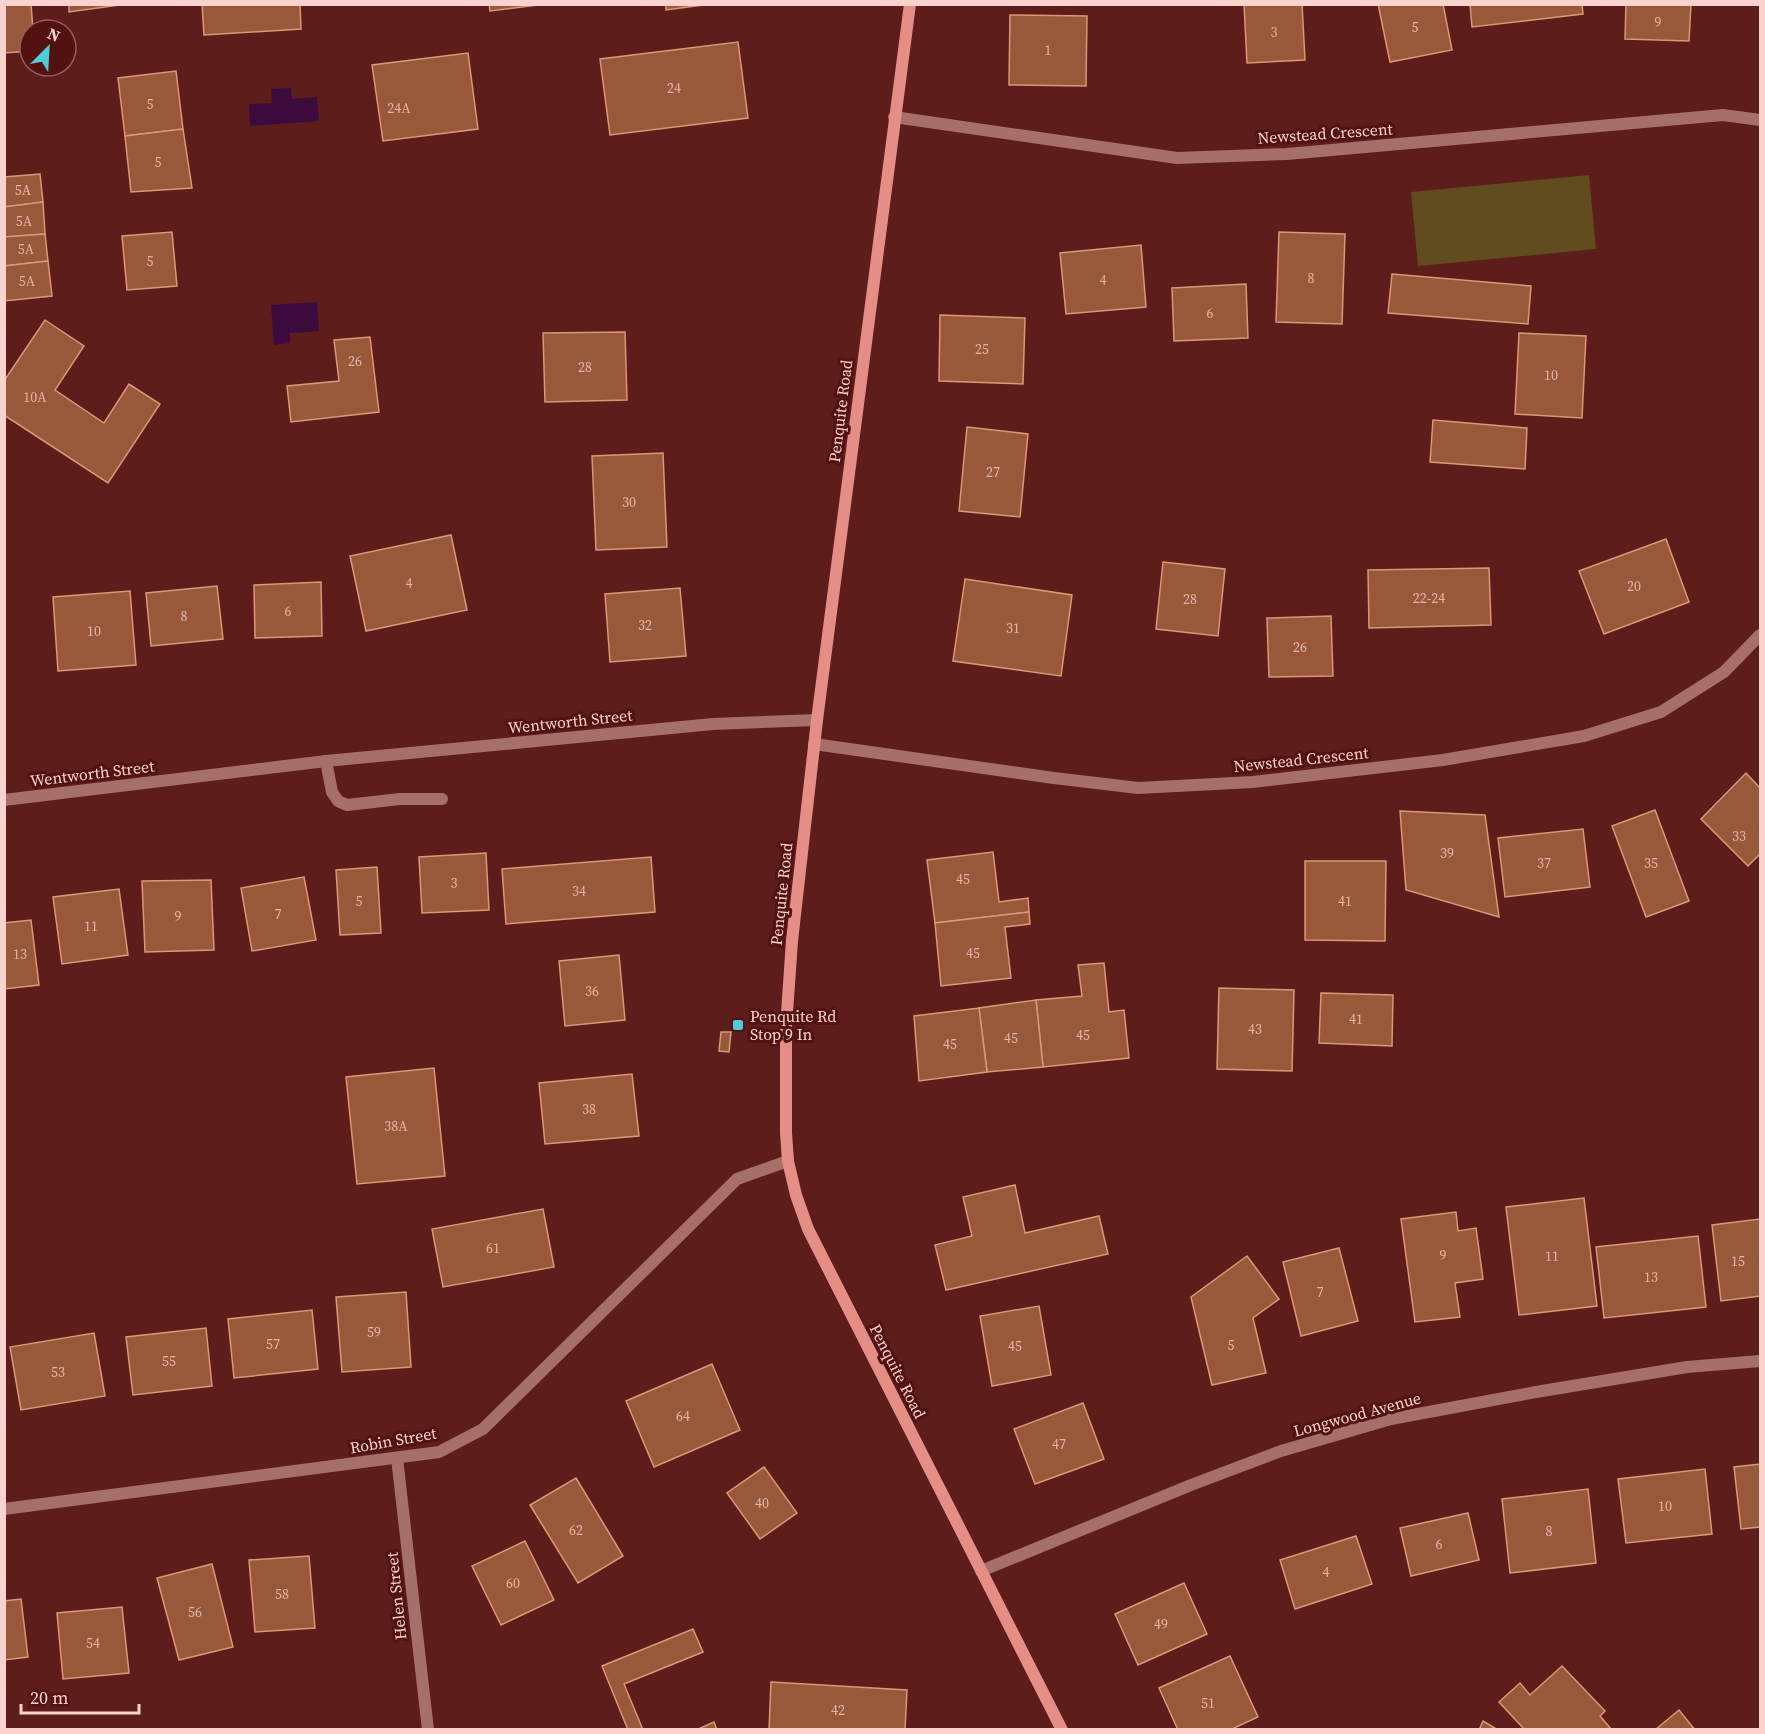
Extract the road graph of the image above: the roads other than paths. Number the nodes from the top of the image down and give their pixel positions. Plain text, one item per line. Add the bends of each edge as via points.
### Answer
1 (910, 4) edge
2 (894, 117) junction
3 (1761, 120) edge
4 (1761, 635) edge
5 (817, 720) junction
6 (814, 744) junction
7 (326, 761) junction
8 (442, 799) dead end
9 (4, 800) edge
10 (788, 1161) junction
11 (1761, 1361) edge
12 (398, 1458) junction
13 (4, 1509) edge
14 (981, 1571) junction
15 (428, 1730) edge
16 (1062, 1730) edge

1 - 2 street, Penquite Road
2 - 3 street, Newstead Crescent via 1177,158 1287,154 1723,115
2 - 5 street, Penquite Road
4 - 6 street, Newstead Crescent via 1724,672 1661,712 1584,736 1431,761 1253,782 1138,788
5 - 6 street, Penquite Road
5 - 7 street, Wentworth Street via 712,724
6 - 10 street, Penquite Road via 786,1027
7 - 8 street via 332,792 347,805
7 - 9 street, Wentworth Street
10 - 12 street, Robin Street via 737,1179 483,1429 439,1452
10 - 14 street, Penquite Road via 808,1229
11 - 14 street, Longwood Avenue via 1687,1367 1391,1419 1281,1451
12 - 13 street, Robin Street
12 - 15 street, Helen Street
14 - 16 street, Penquite Road

